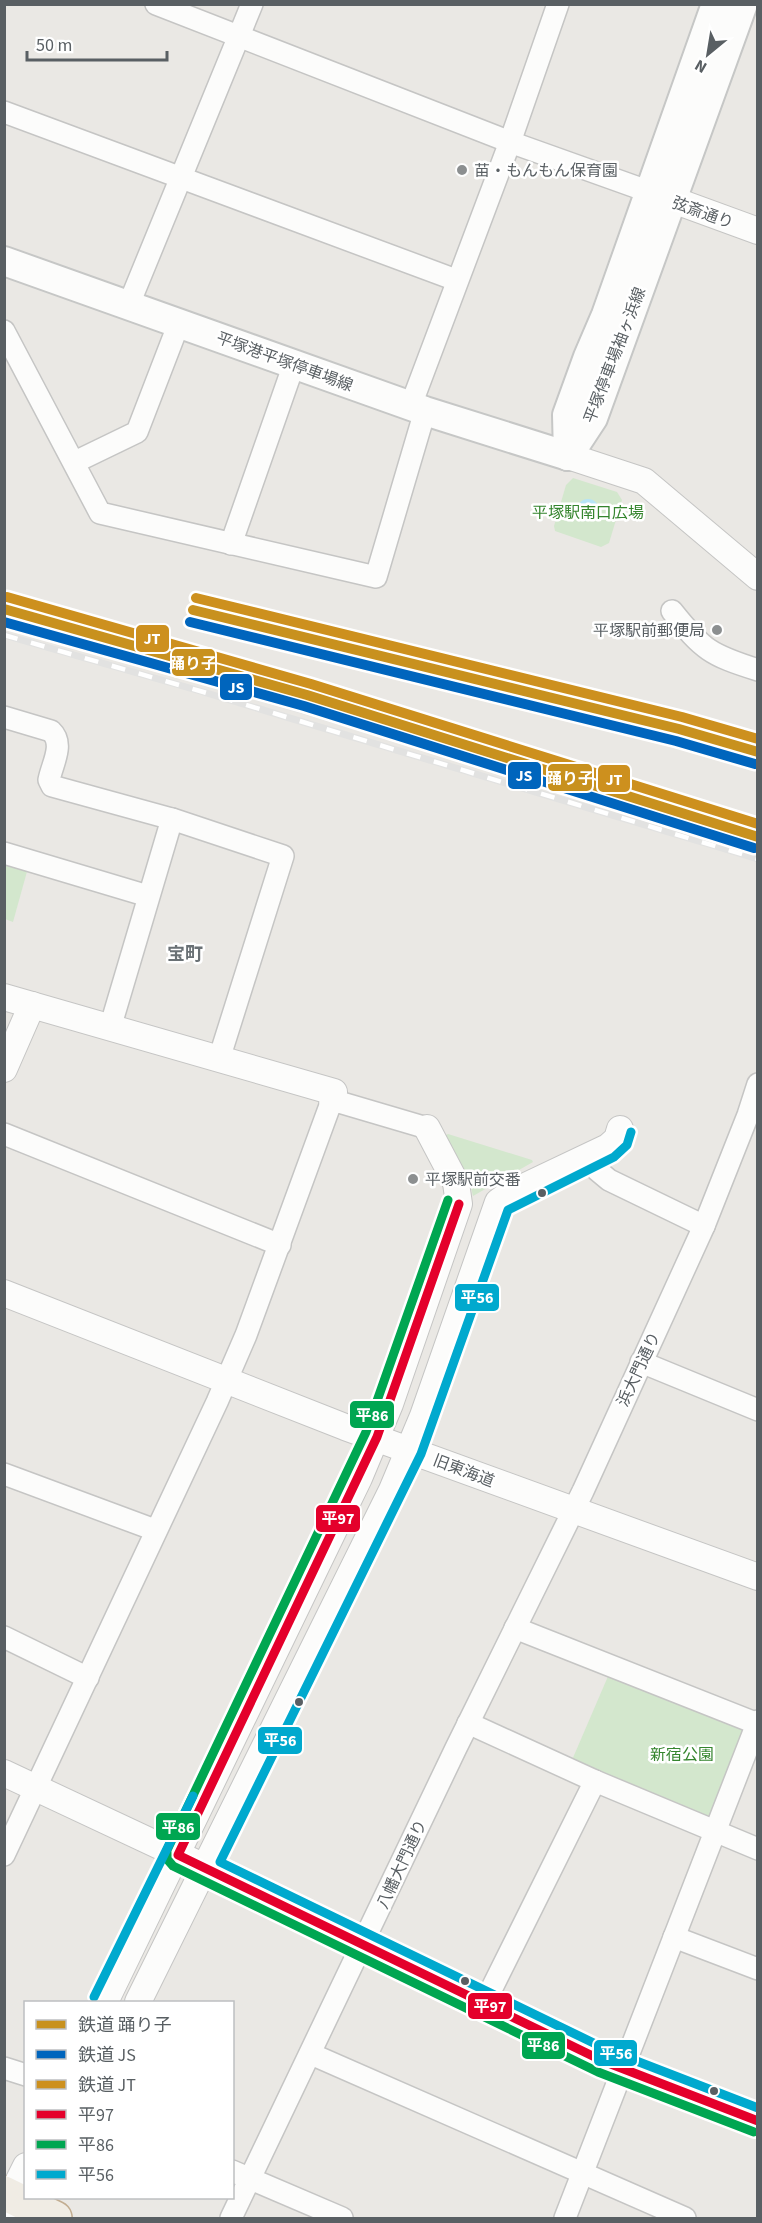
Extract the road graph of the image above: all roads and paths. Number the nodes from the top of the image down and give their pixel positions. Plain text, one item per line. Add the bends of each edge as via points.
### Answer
1 (156, 4) edge
2 (252, 4) edge
3 (558, 4) edge
4 (716, 4) edge
5 (743, 4) edge
6 (240, 36) junction
7 (4, 112) edge
8 (510, 142) junction
9 (182, 176) junction
10 (660, 196) junction
11 (758, 231) edge
12 (4, 261) edge
13 (456, 280) junction
14 (129, 304) junction
15 (179, 323) junction
16 (4, 332) edge
17 (294, 364) junction
18 (418, 408) junction
19 (568, 456) junction
20 (75, 462) junction
21 (231, 543) junction
22 (727, 550) junction
23 (758, 551) edge
24 (758, 577) edge
25 (672, 611) dead end
26 (758, 670) edge
27 (4, 717) edge
28 (172, 819) junction
29 (4, 853) edge
30 (148, 896) junction
31 (4, 997) edge
32 (32, 1005) junction
33 (110, 1028) junction
34 (219, 1059) junction
35 (4, 1070) edge
36 (758, 1084) edge
37 (332, 1100) junction
38 (753, 1116) edge
39 (427, 1128) joint
40 (620, 1129) dead end
41 (4, 1134) edge
42 (592, 1156) junction
43 (704, 1226) junction
44 (280, 1245) junction
45 (4, 1293) edge
46 (641, 1362) junction
47 (227, 1380) junction
48 (758, 1410) edge
49 (377, 1437) junction
50 (410, 1449) junction
51 (6, 1478) edge
52 (573, 1512) junction
53 (155, 1530) junction
54 (758, 1577) edge
55 (515, 1628) junction
56 (4, 1637) edge
57 (88, 1678) junction
58 (468, 1723) junction
59 (757, 1723) edge
60 (4, 1773) edge
61 (595, 1781) junction
62 (37, 1788) junction
63 (714, 1831) junction
64 (758, 1849) edge
65 (4, 1855) edge
66 (178, 1855) junction
67 (204, 1868) junction
68 (674, 1937) junction
69 (363, 1943) junction
70 (758, 1969) edge
71 (105, 2001) edge
72 (138, 2001) edge
73 (485, 2002) junction
74 (311, 2054) junction
75 (4, 2068) edge
76 (622, 2069) junction
77 (24, 2074) edge
78 (758, 2121) edge
79 (584, 2174) junction
80 (241, 2176) edge
81 (231, 2218) edge
82 (342, 2218) edge
83 (565, 2218) edge
84 (685, 2218) edge

1 - 6 street
2 - 6 street
3 - 8 street
4 - 10 main road, 平塚停車場袖ヶ浜線
5 - 10 main road, 平塚停車場袖ヶ浜線
6 - 8 street
6 - 9 street
7 - 9 street
8 - 10 street
8 - 13 street
9 - 13 street
9 - 14 street
10 - 11 street, 弦斎通り
10 - 19 main road, 平塚停車場袖ヶ浜線 via 567,415
12 - 14 main road, 平塚港平塚停車場線
13 - 18 street
14 - 15 main road, 平塚港平塚停車場線
15 - 17 main road, 平塚港平塚停車場線
15 - 20 street via 137,432
16 - 20 street
17 - 18 main road, 平塚港平塚停車場線
17 - 21 street
18 - 19 main road, 平塚港平塚停車場線
18 - 21 street via 376,577
19 - 22 street via 644,481
20 - 21 street via 100,513
22 - 23 street
22 - 24 street
25 - 26 street via 695,640 717,657
27 - 28 street via 57,737 49,780 52,786
28 - 30 street
28 - 34 street via 283,856
29 - 30 street
30 - 33 street
31 - 32 street
32 - 33 street
32 - 35 street
33 - 34 street
34 - 37 street via 334,1092
36 - 38 street, 浜大門通り
37 - 39 street
37 - 44 street
38 - 43 street, 浜大門通り
39 - 49 street via 456,1183 459,1204
40 - 42 street via 617,1139
41 - 44 street
42 - 43 street via 597,1170 609,1180
42 - 50 street via 498,1202
43 - 46 street, 浜大門通り
44 - 47 street
45 - 47 street, 旧東海道
46 - 48 street
46 - 52 street, 浜大門通り
47 - 49 street, 旧東海道
47 - 53 street
49 - 50 street, 旧東海道
49 - 66 street
50 - 52 street, 旧東海道
50 - 67 street
51 - 53 street
52 - 54 street, 旧東海道
52 - 55 street, 八幡大門通り
53 - 57 street
55 - 58 street, 八幡大門通り
55 - 59 street
56 - 57 street
57 - 62 street
58 - 61 street
58 - 69 street, 八幡大門通り
59 - 63 street
60 - 62 street
61 - 63 street
61 - 73 street
62 - 65 street
62 - 66 street
63 - 64 street
63 - 68 street
66 - 67 street
66 - 71 street
67 - 69 street
67 - 72 street
68 - 70 street
68 - 76 street
69 - 73 street
69 - 74 street, 八幡大門通り
73 - 76 street
74 - 79 street
74 - 80 street, 八幡大門通り
75 - 77 street
76 - 78 street
76 - 79 street
79 - 83 street
79 - 84 street
80 - 81 street, 八幡大門通り
80 - 82 street

